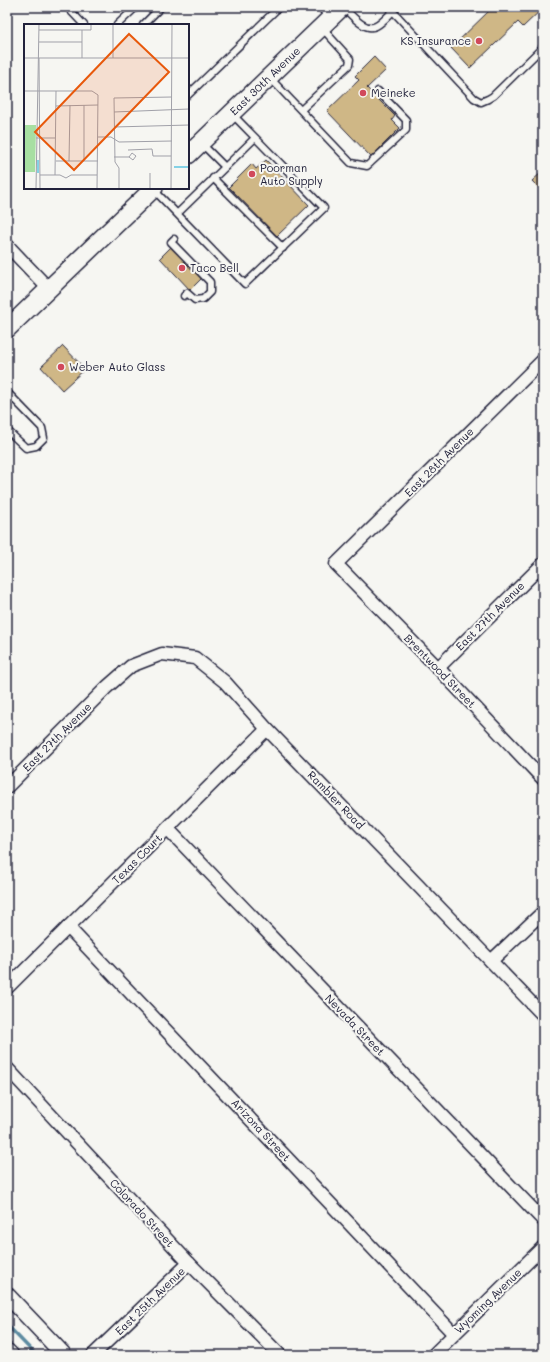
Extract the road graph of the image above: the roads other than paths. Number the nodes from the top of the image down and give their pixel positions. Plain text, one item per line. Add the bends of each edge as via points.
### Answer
1 (67, 7) edge
2 (136, 7) edge
3 (161, 7) edge
4 (278, 7) edge
5 (391, 9) edge
6 (331, 13) edge
7 (83, 24) edge
8 (119, 24) edge
9 (144, 24) edge
10 (543, 47) edge
11 (269, 77) junction
12 (378, 91) dead end
13 (189, 94) edge
14 (301, 110) junction
15 (232, 113) junction
16 (255, 138) junction
17 (201, 143) junction
18 (189, 154) edge
19 (225, 167) junction
20 (214, 178) junction
21 (153, 189) edge
22 (155, 189) edge
23 (178, 213) junction
24 (174, 239) dead end
25 (7, 245) edge
26 (283, 248) junction
27 (49, 289) junction
28 (184, 296) dead end
29 (7, 330) edge
30 (543, 360) edge
31 (7, 392) edge
32 (7, 430) edge
33 (336, 564) joint
34 (543, 564) edge
35 (438, 668) junction
36 (107, 687) joint
37 (267, 729) junction
38 (541, 773) edge
39 (7, 787) edge
40 (168, 829) junction
41 (543, 912) edge
42 (68, 927) junction
43 (491, 961) junction
44 (7, 988) edge
45 (543, 1015) edge
46 (7, 1068) edge
47 (543, 1220) edge
48 (543, 1247) edge
49 (189, 1263) junction
50 (7, 1295) edge
51 (454, 1334) junction
52 (7, 1351) edge
53 (11, 1355) edge
54 (64, 1355) edge
55 (93, 1355) edge
56 (280, 1355) edge
57 (433, 1355) edge

1 - 7 lane
2 - 8 lane
3 - 9 lane
4 - 13 lane
5 - 6 lane via 377,26 369,28
5 - 10 lane via 474,98 481,102 493,96
6 - 11 main road, East 30th Avenue
6 - 14 lane via 350,59 349,65
11 - 14 lane
11 - 15 main road, East 30th Avenue
12 - 14 lane via 406,120 406,130 367,166 351,163
15 - 16 lane
15 - 17 main road, East 30th Avenue
16 - 19 lane
16 - 26 lane via 324,208
17 - 18 main road, East 30th Avenue
17 - 19 lane
19 - 20 lane
20 - 23 lane
20 - 26 lane
21 - 27 main road
22 - 23 lane
23 - 26 lane via 245,284
24 - 28 lane via 172,242 210,282 210,292 203,299 195,300 187,293
25 - 27 street
27 - 29 main road
30 - 33 street, East 28th Avenue
31 - 32 lane via 42,428 44,438 36,446 26,448
33 - 35 street, Brentwood Street
34 - 35 street, East 27th Avenue
35 - 38 street, Brentwood Street
36 - 37 street, Rambler Road via 131,666 162,654 195,658 225,682
36 - 39 street, East 27th Avenue
37 - 40 street, Texas Court
37 - 43 street, Rambler Road
40 - 42 street, Texas Court
40 - 47 street, Nevada Street
41 - 43 street
42 - 44 street, Texas Court
42 - 51 street, Arizona Street
43 - 45 street, Rambler Road
46 - 49 street, Colorado Street
48 - 51 street, Wyoming Avenue
49 - 55 street, East 25th Avenue
49 - 56 street, Colorado Street
50 - 54 street
51 - 57 street, Wyoming Avenue
52 - 53 street

